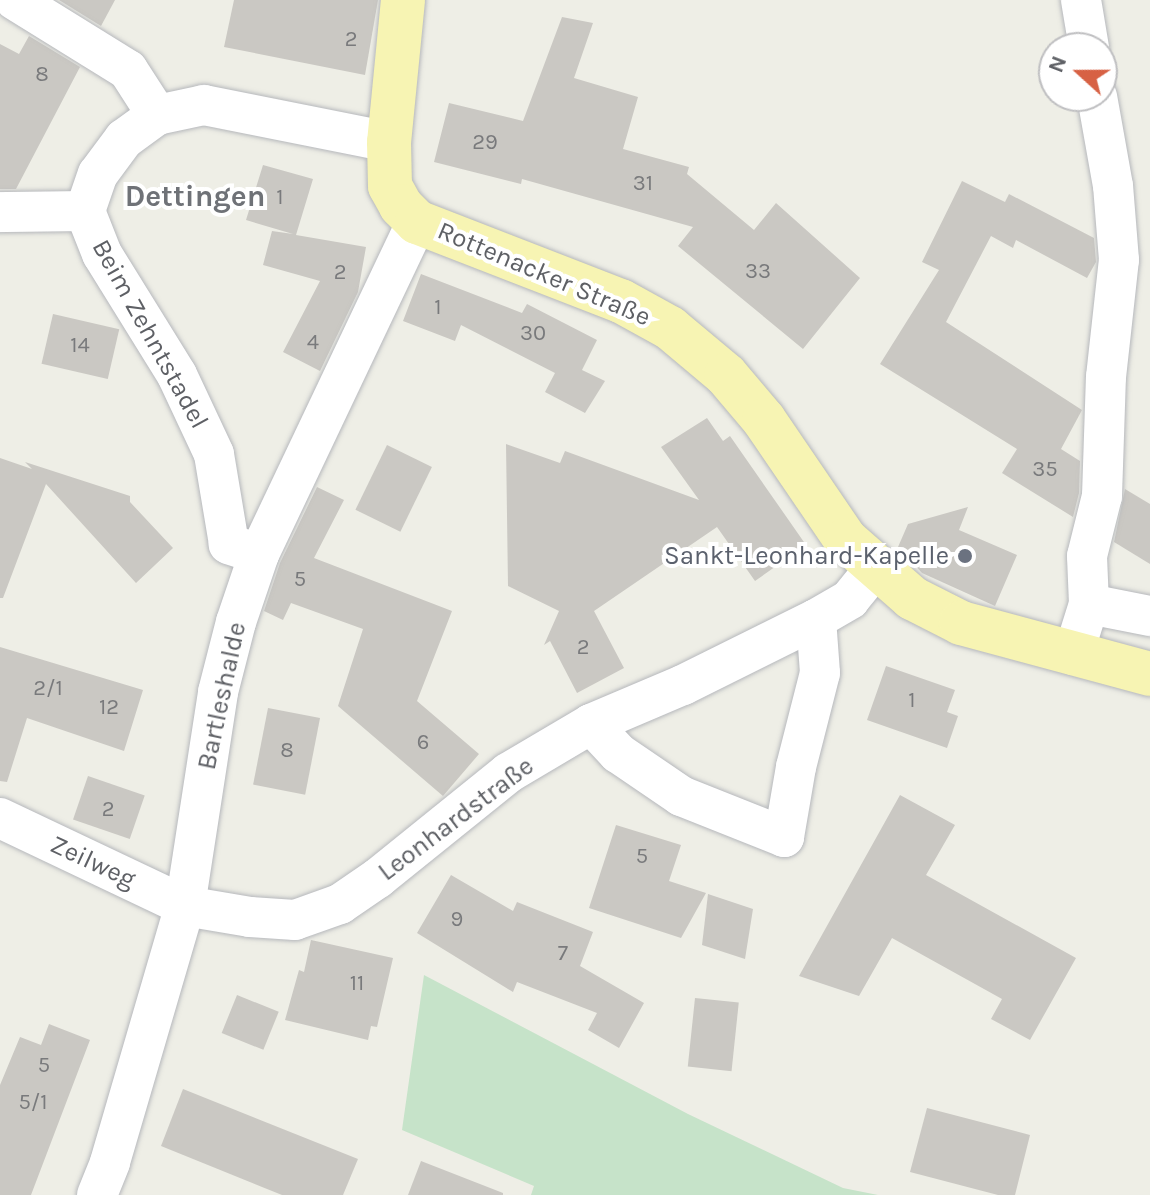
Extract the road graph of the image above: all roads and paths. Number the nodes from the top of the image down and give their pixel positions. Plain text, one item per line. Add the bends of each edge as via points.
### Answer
1 (15, 0) edge
2 (403, 0) edge
3 (1081, 0) edge
4 (1086, 32) edge
5 (1100, 112) edge
6 (157, 115) junction
7 (389, 142) junction
8 (85, 211) junction
9 (0, 212) edge
10 (417, 222) junction
11 (259, 554) junction
12 (876, 567) junction
13 (1089, 604) junction
14 (1150, 616) edge
15 (816, 619) junction
16 (1073, 655) junction
17 (1150, 674) edge
18 (591, 724) junction
19 (0, 818) edge
20 (185, 906) junction
21 (97, 1195) edge

1 - 6 street via 128,70
2 - 7 main road, Rottenacker Straße
3 - 4 street
5 - 13 street via 1119,260 1106,377 1102,496 1087,556
6 - 7 street, Beim Zehntstadel via 204,105
6 - 8 street, Beim Zehntstadel via 124,139 98,174
7 - 10 main road, Rottenacker Straße via 390,186
8 - 9 street
8 - 11 street, Beim Zehntstadel via 102,254 177,375 214,454 229,544
10 - 11 street, Bartleshalde
10 - 12 main road, Rottenacker Straße via 621,301 670,328 726,375 764,420 846,540
11 - 20 street, Bartleshalde via 218,692
12 - 15 street, Leonhardstraße via 850,599
12 - 16 main road, Rottenacker Straße via 912,598 961,623
13 - 14 street
13 - 16 street
15 - 18 street, Leonhardstraße
15 - 18 street via 820,673 784,837 681,796 618,753
16 - 17 main road, Rottenacker Straße
18 - 20 street, Leonhardstraße via 508,773 340,904 295,920
19 - 20 street, Zeilweg
20 - 21 street, Bartleshalde

